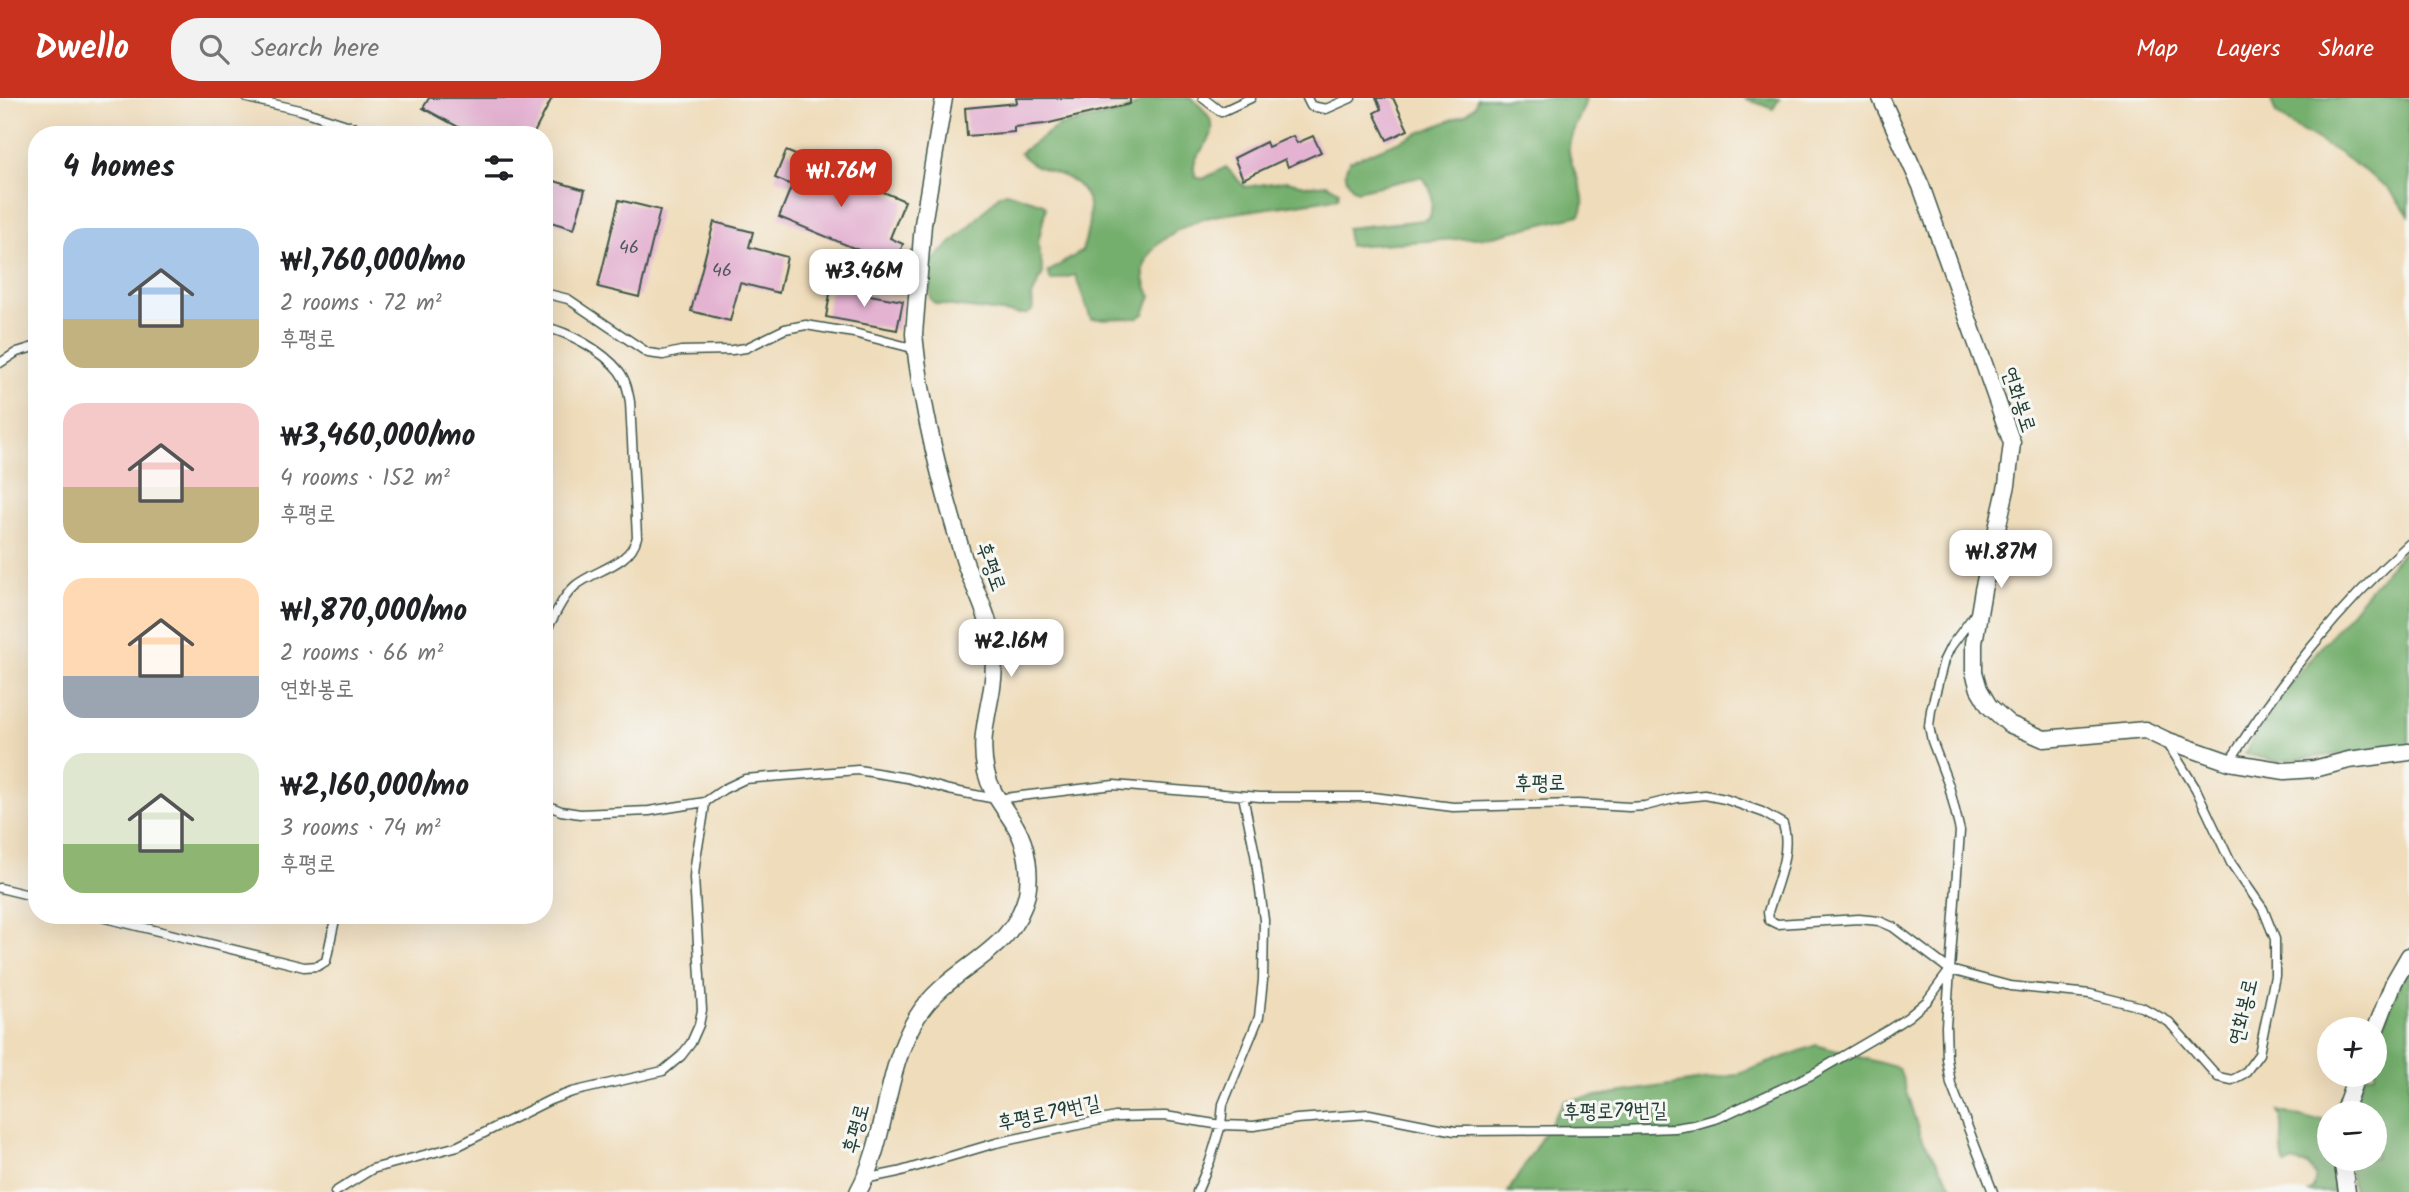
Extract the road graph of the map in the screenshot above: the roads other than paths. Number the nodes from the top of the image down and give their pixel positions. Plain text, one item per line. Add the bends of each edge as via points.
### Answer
1 (247, 98) edge
2 (944, 98) edge
3 (1203, 98) edge
4 (1251, 98) edge
5 (1307, 98) edge
6 (1350, 98) edge
7 (1881, 98) edge
8 (350, 126) edge
9 (553, 295) edge
10 (553, 329) edge
11 (916, 348) junction
12 (28, 349) edge
13 (0, 363) edge
14 (2409, 544) edge
15 (1979, 609) junction
16 (553, 617) edge
17 (2166, 740) junction
18 (2409, 752) edge
19 (2229, 762) junction
20 (1243, 796) junction
21 (996, 799) junction
22 (705, 803) junction
23 (553, 808) edge
24 (0, 888) edge
25 (28, 895) edge
26 (130, 924) edge
27 (333, 924) edge
28 (2409, 956) edge
29 (1950, 970) junction
30 (2380, 1017) edge
31 (1220, 1125) junction
32 (2344, 1171) edge
33 (861, 1185) edge
34 (335, 1192) edge
35 (1198, 1192) edge
36 (1993, 1192) edge
37 (2347, 1192) edge

1 - 8 lane
2 - 11 street, 후평로 via 923,225
3 - 4 lane via 1220,112
5 - 6 lane via 1311,106 1326,110
7 - 15 street, 연화봉로 via 1921,186 2012,443
9 - 11 lane via 568,299 648,353 732,351 806,325
10 - 16 lane via 576,338 618,370 626,383 637,537 628,556 575,586
11 - 21 street, 후평로 via 934,453 963,559 990,627 993,685 982,749
12 - 13 lane
14 - 19 lane via 2319,636
15 - 17 street, 연화봉로 via 1974,643 1979,689 2009,724 2044,739 2145,730
15 - 29 lane via 1944,660 1929,726 1960,831
17 - 19 street, 연화봉로
17 - 29 lane, 연화봉로 via 2196,789 2231,863 2263,909 2275,939 2275,976 2259,1054 2245,1073 2232,1080 2218,1077 2169,1022 2142,1007 2090,994 2010,986
18 - 19 street, 연화봉로 via 2285,771
20 - 21 lane, 후평로 via 1114,785
20 - 29 lane, 후평로 via 1373,797 1454,807 1629,807 1705,795 1725,799 1783,824 1787,837 1769,920 1777,924 1879,920
20 - 31 lane via 1264,920 1263,980 1259,1017 1223,1104
21 - 22 lane, 후평로 via 858,770 745,779
21 - 33 street, 후평로 via 1026,852 1029,870 1022,913 1011,932 937,990 917,1016 902,1045
22 - 23 lane, 후평로 via 606,814
22 - 34 lane via 694,878 702,1010 699,1025 681,1056 663,1071 593,1085 550,1100 445,1151 372,1169
24 - 25 lane
26 - 27 lane via 304,967 326,961
28 - 30 street
29 - 31 lane, 후평로79번길 via 1927,1001 1888,1030 1811,1075 1695,1125 1455,1131 1368,1114 1254,1126
29 - 36 lane via 1949,1072
31 - 33 lane, 후평로79번길 via 1165,1116 1115,1117 996,1143
31 - 35 lane
32 - 37 street

